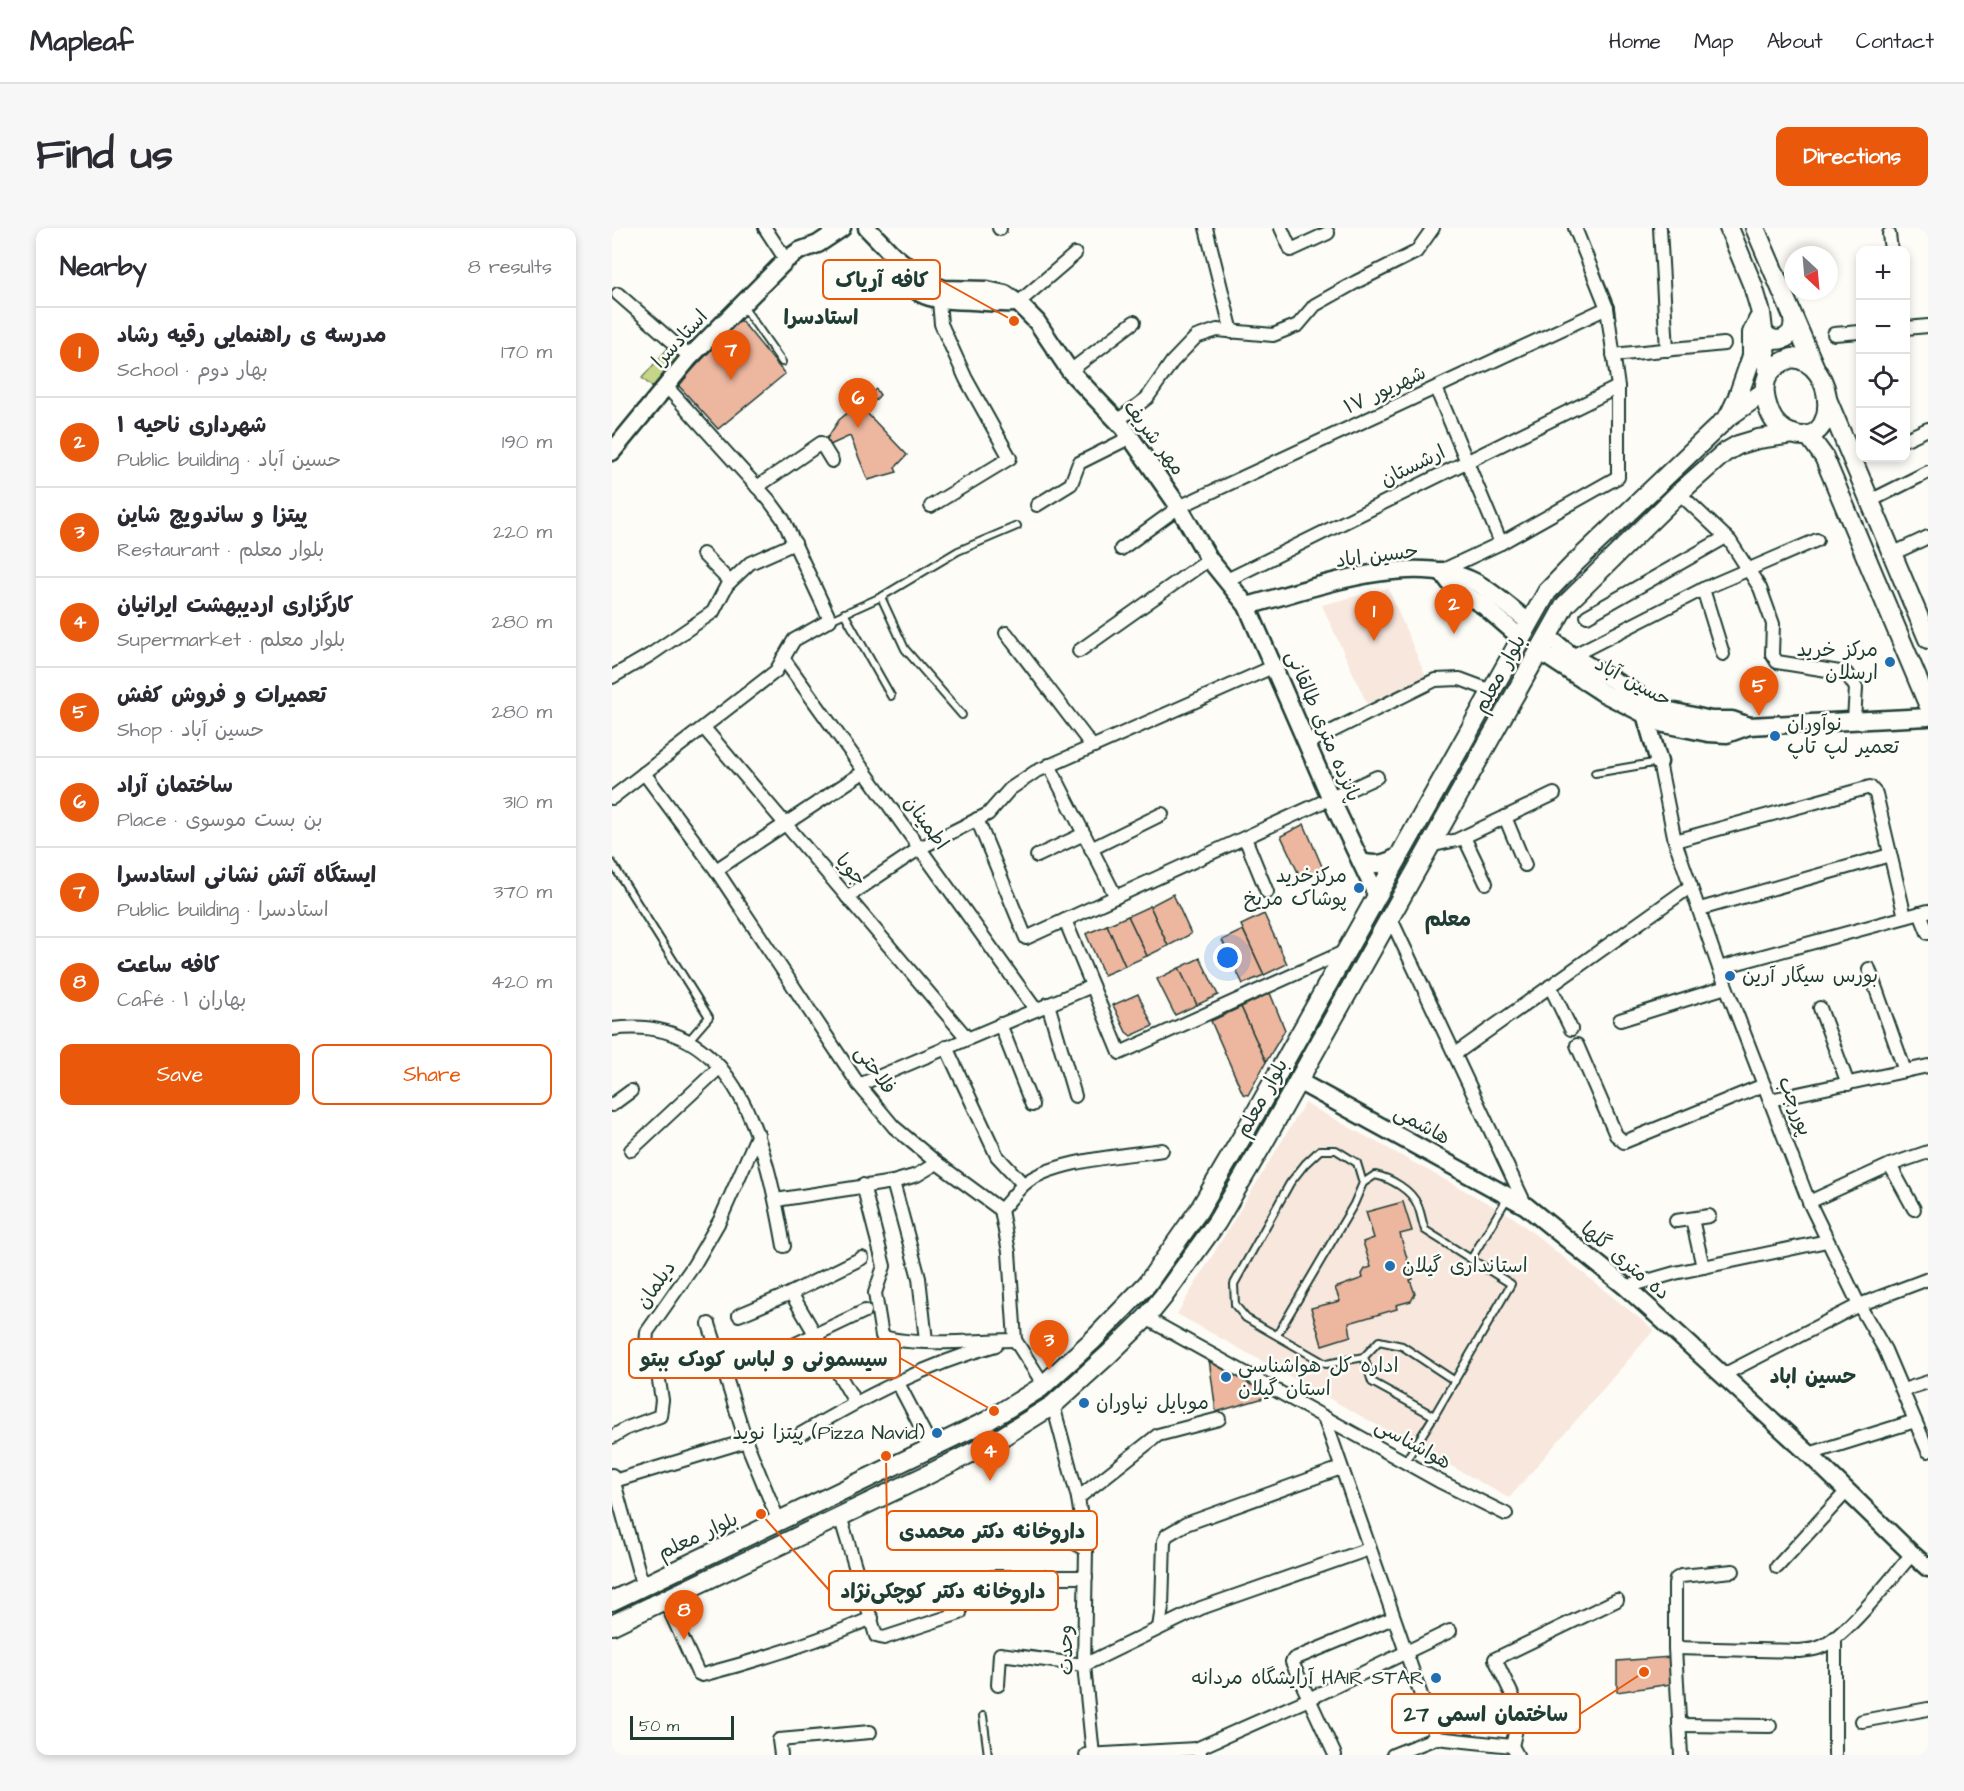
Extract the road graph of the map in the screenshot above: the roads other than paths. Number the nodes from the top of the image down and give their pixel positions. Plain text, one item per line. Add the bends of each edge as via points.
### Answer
1 (765, 228) edge
2 (827, 228) edge
3 (842, 228) edge
4 (867, 228) edge
5 (1206, 228) edge
6 (1281, 228) edge
7 (1433, 228) edge
8 (1575, 228) edge
9 (1660, 228) edge
10 (1729, 228) edge
11 (1755, 228) edge
12 (1328, 233) dead end
13 (1889, 234) dead end
14 (1890, 246) edge
15 (1075, 254) dead end
16 (792, 256) junction
17 (618, 294) dead end
18 (942, 295) junction
19 (1018, 303) junction
20 (742, 305) junction
21 (1607, 308) junction
22 (1793, 319) junction
23 (1762, 321) junction
24 (1134, 322) dead end
25 (1928, 326) edge
26 (1910, 328) edge
27 (1232, 332) junction
28 (1856, 332) edge
29 (1834, 334) dead end
30 (1725, 344) dead end
31 (1667, 350) junction
32 (1613, 355) junction
33 (690, 357) junction
34 (782, 362) dead end
35 (1815, 368) junction
36 (1070, 370) junction
37 (1766, 384) junction
38 (666, 386) junction
39 (1618, 387) junction
40 (1436, 388) junction
41 (1827, 399) junction
42 (1728, 417) junction
43 (1117, 421) junction
44 (1928, 429) edge
45 (1800, 435) junction
46 (1131, 437) junction
47 (1910, 437) edge
48 (612, 452) edge
49 (1856, 453) edge
50 (832, 461) dead end
51 (1468, 461) junction
52 (1860, 462) edge
53 (1928, 472) edge
54 (757, 487) junction
55 (1679, 493) junction
56 (1870, 501) junction
57 (1037, 505) dead end
58 (931, 506) dead end
59 (1179, 507) junction
60 (1017, 526) dead end
61 (1726, 537) junction
62 (1928, 537) edge
63 (1817, 540) dead end
64 (795, 543) junction
65 (1501, 543) junction
66 (1120, 549) dead end
67 (703, 554) dead end
68 (1892, 554) junction
69 (1209, 559) junction
70 (1747, 569) junction
71 (1441, 571) junction
72 (1225, 580) junction
73 (730, 582) junction
74 (1703, 589) junction
75 (881, 597) junction
76 (1247, 606) junction
77 (1922, 608) edge
78 (844, 614) junction
79 (1587, 616) dead end
80 (830, 620) junction
81 (1526, 631) junction
82 (1006, 633) dead end
83 (1928, 639) edge
84 (1543, 644) junction
85 (1079, 651) dead end
86 (1723, 654) dead end
87 (1572, 656) junction
88 (783, 658) junction
89 (1275, 666) junction
90 (612, 677) edge
91 (1492, 691) junction
92 (891, 696) dead end
93 (1928, 704) edge
94 (1646, 708) junction
95 (962, 715) dead end
96 (1663, 716) junction
97 (1928, 717) edge
98 (1854, 720) junction
99 (704, 728) junction
100 (1308, 743) junction
101 (1092, 746) junction
102 (1659, 762) junction
103 (1049, 765) junction
104 (865, 771) junction
105 (644, 773) junction
106 (1594, 774) dead end
107 (1377, 777) dead end
108 (1554, 794) dead end
109 (612, 798) edge
110 (1331, 799) junction
111 (1162, 814) dead end
112 (1505, 817) junction
113 (977, 819) junction
114 (785, 823) junction
115 (1084, 834) junction
116 (1464, 837) junction
117 (1245, 838) junction
118 (1675, 841) junction
119 (1429, 846) junction
120 (920, 848) junction
121 (1091, 849) junction
122 (1890, 855) junction
123 (1037, 856) dead end
124 (1399, 856) junction
125 (1361, 862) junction
126 (612, 863) edge
127 (1525, 865) dead end
128 (716, 870) junction
129 (1486, 883) dead end
130 (1691, 886) junction
131 (1267, 892) dead end
132 (1377, 896) junction
133 (847, 897) junction
134 (1116, 897) junction
135 (1700, 909) junction
136 (1924, 912) edge
137 (1390, 917) junction
138 (1905, 917) junction
139 (1065, 920) junction
140 (1928, 933) edge
141 (1347, 950) junction
142 (1719, 968) junction
143 (1869, 969) dead end
144 (1092, 986) junction
145 (1550, 986) junction
146 (1726, 987) junction
147 (1048, 1004) junction
148 (1820, 1008) dead end
149 (1036, 1010) junction
150 (1620, 1020) dead end
151 (1000, 1024) junction
152 (612, 1029) edge
153 (1571, 1029) dead end
154 (967, 1038) junction
155 (689, 1040) junction
156 (1577, 1045) dead end
157 (946, 1047) junction
158 (1455, 1054) junction
159 (1928, 1066) edge
160 (720, 1067) junction
161 (1905, 1071) junction
162 (1298, 1081) junction
163 (1848, 1084) junction
164 (859, 1085) junction
165 (1764, 1085) junction
166 (631, 1091) dead end
167 (1075, 1096) dead end
168 (1770, 1100) junction
169 (612, 1105) edge
170 (1032, 1105) dead end
171 (758, 1134) junction
172 (631, 1150) dead end
173 (1161, 1150) dead end
174 (1928, 1152) edge
175 (937, 1163) junction
176 (1890, 1165) junction
177 (893, 1182) junction
178 (1363, 1183) junction
179 (1023, 1184) junction
180 (863, 1185) junction
181 (1508, 1197) junction
182 (776, 1200) junction
183 (1809, 1202) junction
184 (1526, 1206) junction
185 (1914, 1209) dead end
186 (1001, 1210) junction
187 (1709, 1216) dead end
188 (1692, 1219) junction
189 (1676, 1221) dead end
190 (1827, 1241) junction
191 (784, 1246) dead end
192 (862, 1258) dead end
193 (1471, 1259) junction
194 (1703, 1267) junction
195 (1928, 1279) edge
196 (1626, 1287) junction
197 (791, 1293) junction
198 (1859, 1305) junction
199 (865, 1311) dead end
200 (739, 1315) dead end
201 (1146, 1318) junction
202 (710, 1324) dead end
203 (816, 1334) junction
204 (1277, 1335) junction
205 (1015, 1340) junction
206 (926, 1341) junction
207 (1364, 1357) junction
208 (762, 1360) dead end
209 (1723, 1375) junction
210 (1455, 1381) junction
211 (1928, 1382) edge
212 (898, 1383) junction
213 (1044, 1384) junction
214 (1903, 1390) junction
215 (855, 1402) junction
216 (1053, 1405) junction
217 (1434, 1416) junction
218 (1323, 1417) junction
219 (1219, 1419) dead end
220 (1915, 1420) junction
221 (801, 1434) dead end
222 (612, 1437) edge
223 (746, 1441) junction
224 (932, 1448) junction
225 (1928, 1451) edge
226 (1809, 1454) junction
227 (1405, 1462) junction
228 (1341, 1468) junction
229 (613, 1478) edge
230 (1847, 1491) junction
231 (1078, 1498) junction
232 (1506, 1514) dead end
233 (840, 1516) junction
234 (779, 1522) junction
235 (994, 1524) dead end
236 (1369, 1549) junction
237 (1086, 1550) junction
238 (1912, 1554) junction
239 (1777, 1567) dead end
240 (1928, 1568) edge
241 (1734, 1571) dead end
242 (992, 1577) dead end
243 (1086, 1577) junction
244 (643, 1587) junction
245 (664, 1600) junction
246 (1617, 1600) dead end
247 (612, 1601) edge
248 (960, 1613) dead end
249 (872, 1618) junction
250 (1393, 1618) junction
251 (612, 1625) edge
252 (1159, 1628) junction
253 (1450, 1631) dead end
254 (1835, 1638) junction
255 (1675, 1648) junction
256 (1406, 1653) junction
257 (1084, 1665) junction
258 (998, 1685) dead end
259 (1310, 1699) junction
260 (1928, 1709) edge
261 (983, 1716) dead end
262 (1862, 1721) dead end
263 (1679, 1725) junction
264 (1770, 1726) dead end
265 (870, 1732) dead end
266 (1436, 1738) junction
267 (1515, 1750) edge
268 (1199, 1752) edge
269 (1135, 1754) edge
270 (781, 1755) edge
271 (988, 1755) edge
272 (1090, 1755) edge
273 (1335, 1755) edge
274 (1393, 1755) edge
275 (1681, 1755) edge
276 (1835, 1755) edge

1 - 16 street
2 - 16 street, استادسرا
3 - 16 street, استادسرا
4 - 18 street, مهر شریف
5 - 27 street
6 - 12 street via 1290,250
7 - 27 street via 1416,252 1315,305 1298,325 1273,335
8 - 21 street
9 - 31 street
10 - 23 main road via 1753,286
11 - 22 main road
13 - 14 street
15 - 19 street
16 - 20 street, استادسرا
17 - 33 street
18 - 19 street, مهر شریف via 987,290 1005,294
18 - 58 street via 941,324 1010,458
19 - 36 street, مهر شریف
20 - 33 street, استادسرا
20 - 34 lane
21 - 32 street
21 - 40 street, ۱۷ شهریور
22 - 23 main road via 1793,329 1783,339 1773,339 1764,333
22 - 35 main road
23 - 37 main road
23 - 42 main road via 1752,333 1752,357
24 - 36 street
25 - 26 street
27 - 43 street via 1217,330 1196,337 1172,362 1147,398
28 - 29 street
30 - 31 street
31 - 32 street
32 - 39 street
33 - 38 street, استادسرا
35 - 37 main road via 1801,358 1792,358 1775,366
35 - 41 main road
36 - 43 street, مهر شریف
37 - 42 main road, بلوار معلم
37 - 45 main road via 1771,417
38 - 48 street, استادسرا
38 - 54 street
39 - 51 street, ارشستان
39 - 65 street via 1618,477
40 - 51 street
40 - 59 street, ۱۷ شهریور
41 - 45 main road via 1822,425
41 - 49 main road
42 - 81 main road, بلوار معلم via 1547,592
43 - 46 street, مهر شریف
44 - 47 street
45 - 55 main road, بلوار معلم via 1738,445
45 - 93 main road via 1824,457
46 - 57 street via 1079,463 1071,484
46 - 59 street, مهر شریف
50 - 54 street via 821,443
51 - 65 street
51 - 72 street, ارشستان
52 - 56 main road
53 - 56 street
54 - 64 street via 783,519
55 - 61 street
55 - 84 main road, بلوار معلم via 1564,605
56 - 68 main road
59 - 66 street, ۱۷ شهریور
59 - 69 street, مهر شریف
60 - 75 lane via 958,551
61 - 70 street
61 - 79 street
62 - 68 street
63 - 70 street
64 - 73 street via 750,563
64 - 80 street
65 - 71 street
67 - 73 street
68 - 77 main road
69 - 72 street, مهر شریف
69 - 85 street
70 - 74 street
70 - 98 street via 1760,588 1773,624 1772,654 1777,662 1846,673 1856,688
71 - 76 street, حسین اباد via 1405,570 1337,580
71 - 81 street via 1453,587
71 - 81 street, حسین اباد via 1475,582 1506,606
72 - 76 street, مهر شریف
73 - 90 street via 713,612
74 - 86 street
74 - 87 street
75 - 78 lane
75 - 95 lane via 905,649
76 - 89 street, پانزده متری طالقانی
77 - 83 main road
78 - 80 lane
78 - 92 lane
80 - 88 street via 794,640
81 - 84 main road
81 - 91 main road, بلوار معلم
82 - 101 street
84 - 87 street, حسین آباد
84 - 94 street, حسین آباد via 1603,693
84 - 119 main road, بلوار معلم
87 - 94 street, حسین آباد
88 - 99 street via 776,671
88 - 104 street, اطمینان
89 - 100 street, پانزده متری طالقانی
89 - 101 street
91 - 100 street via 1460,680 1435,680
91 - 124 main road, بلوار معلم
94 - 96 street, حسین آباد
94 - 102 street, پوررجب
96 - 98 street, حسین آباد via 1708,733 1727,734 1749,726
96 - 102 street, پوررجب
97 - 98 street, حسین آباد
99 - 105 street
99 - 114 street, جویا
100 - 110 street, پانزده متری طالقانی
101 - 103 street
102 - 106 lane
102 - 118 street, پوررجب
103 - 113 street via 1010,789 988,814
103 - 115 street
104 - 114 street
104 - 120 street, اطمینان
105 - 109 street
105 - 128 street, فلاحتی
107 - 110 street
108 - 112 street
110 - 117 street
110 - 125 street, پانزده متری طالقانی
111 - 121 street
112 - 116 street
112 - 127 street
113 - 120 street
113 - 139 street via 1026,938
114 - 128 street
114 - 133 street, جویا
115 - 121 street
115 - 123 street
116 - 119 street
116 - 129 street
117 - 131 street
117 - 134 street
118 - 122 street via 1870,787 1876,794
118 - 130 street, پوررجب
119 - 137 main road, بلوار معلم
120 - 133 street
120 - 149 street, اطمینان
121 - 134 street
122 - 135 street
122 - 138 street
124 - 125 street via 1384,864
124 - 132 main road, بلوار معلم
125 - 132 street, پانزده متری طالقانی
126 - 155 lane via 709,1017
128 - 164 street, فلاحتی
130 - 135 street, پوررجب
130 - 145 street
132 - 137 main road
132 - 141 main road, بلوار معلم
133 - 154 street, جویا
134 - 139 street
135 - 142 street, پوررجب
136 - 138 street
136 - 140 street
137 - 158 street, ده متری گلها
137 - 162 main road, بلوار معلم
138 - 142 street
139 - 144 street
141 - 144 street via 1120,1053
141 - 213 main road, بلوار معلم via 1199,1210 1147,1284
142 - 146 street, پوررجب
143 - 161 street
144 - 147 street
145 - 153 street
145 - 158 street
146 - 150 street
146 - 165 street, پوررجب
147 - 149 street
147 - 167 street
148 - 163 street
149 - 151 street
151 - 154 street
151 - 170 street
152 - 155 street via 659,1028
154 - 157 street
155 - 160 street
156 - 165 street via 1616,1136 1624,1142
157 - 164 street
157 - 179 street via 997,1156
158 - 184 street, ده متری گلها
159 - 161 street
160 - 171 street via 741,1096
160 - 172 street
161 - 163 street
162 - 181 street, هاشمی
162 - 201 main road, بلوار معلم via 1217,1222
163 - 168 street
164 - 175 street, فلاحتی via 894,1127
165 - 168 street, پوررجب
166 - 169 street
168 - 183 street, پوررجب
171 - 182 street
171 - 222 street, دیلمان via 720,1220 647,1332 646,1346 658,1374 660,1416
173 - 179 street via 1047,1170
174 - 176 street
175 - 177 street
175 - 186 street, فلاحتی
176 - 183 street
176 - 185 street
177 - 180 street
177 - 206 street via 919,1278
178 - 193 lane via 1375,1175 1385,1177 1410,1193 1418,1204 1425,1230
178 - 204 lane
178 - 204 lane via 1357,1163 1336,1150 1320,1150 1290,1183 1234,1284 1235,1305 1246,1318
179 - 186 street
180 - 182 street
180 - 206 street via 884,1266 875,1293 882,1336
181 - 184 street, هاشمی
181 - 193 lane
182 - 191 street
183 - 190 street, پوررجب
184 - 196 street, ده متری گلها
186 - 205 street via 1009,1252
187 - 188 street
188 - 189 street
188 - 194 street
190 - 194 street
190 - 198 street, پوررجب
192 - 197 street
193 - 210 lane via 1511,1284
194 - 196 street
195 - 198 street
196 - 209 street, ده متری گلها
197 - 200 street
197 - 203 street
198 - 209 street
198 - 214 street, پوررجب
199 - 203 street
201 - 216 main road, بلوار معلم
201 - 218 street, هواشناسی
202 - 223 street
203 - 208 street
203 - 215 street
204 - 207 lane via 1326,1364
205 - 206 street
205 - 212 street via 961,1354
205 - 213 street
207 - 210 lane via 1379,1341 1402,1346
207 - 217 lane via 1372,1382
209 - 226 street, ده متری گلها
210 - 217 lane
211 - 214 street
212 - 215 street
212 - 224 street
213 - 216 main road
213 - 224 main road, بلوار معلم via 987,1421
214 - 220 street, پوررجب
215 - 221 street
216 - 231 street, وحدت
216 - 233 main road, بلوار معلم via 997,1440
217 - 227 lane
218 - 227 street, هواشناسی
218 - 228 street
219 - 231 street via 1158,1435
220 - 225 street, پوررجب
220 - 226 street
223 - 229 street
223 - 234 street
224 - 234 main road, بلوار معلم
226 - 230 street, ده متری گلها
227 - 232 street, هواشناسی
228 - 236 street
228 - 252 street via 1186,1524 1167,1535
229 - 244 street
230 - 238 street, ده متری گلها
230 - 239 street
231 - 237 street, وحدت
233 - 245 main road, بلوار معلم
233 - 249 street
234 - 244 main road, بلوار معلم
235 - 237 street via 1041,1523
236 - 250 street
236 - 252 street via 1201,1608
237 - 243 street, وحدت
238 - 240 street, ده متری گلها
238 - 254 street
241 - 255 street via 1676,1579
242 - 243 street
243 - 257 street, وحدت
244 - 247 main road, بلوار معلم
245 - 249 street via 702,1675 766,1658
245 - 251 main road, بلوار معلم
246 - 267 street via 1495,1659 1515,1701
248 - 249 street via 880,1639
250 - 256 street
250 - 259 street via 1294,1659
252 - 257 street
253 - 256 street
254 - 255 street via 1820,1648 1800,1651
254 - 276 street
255 - 263 street
256 - 259 street
256 - 266 street
257 - 258 street via 1000,1654
257 - 272 street, وحدت
259 - 268 street
259 - 273 street
260 - 262 street
261 - 271 lane
263 - 264 street
263 - 275 street
265 - 270 street via 779,1740
266 - 267 street
266 - 274 street
268 - 269 street
269 - 272 street

